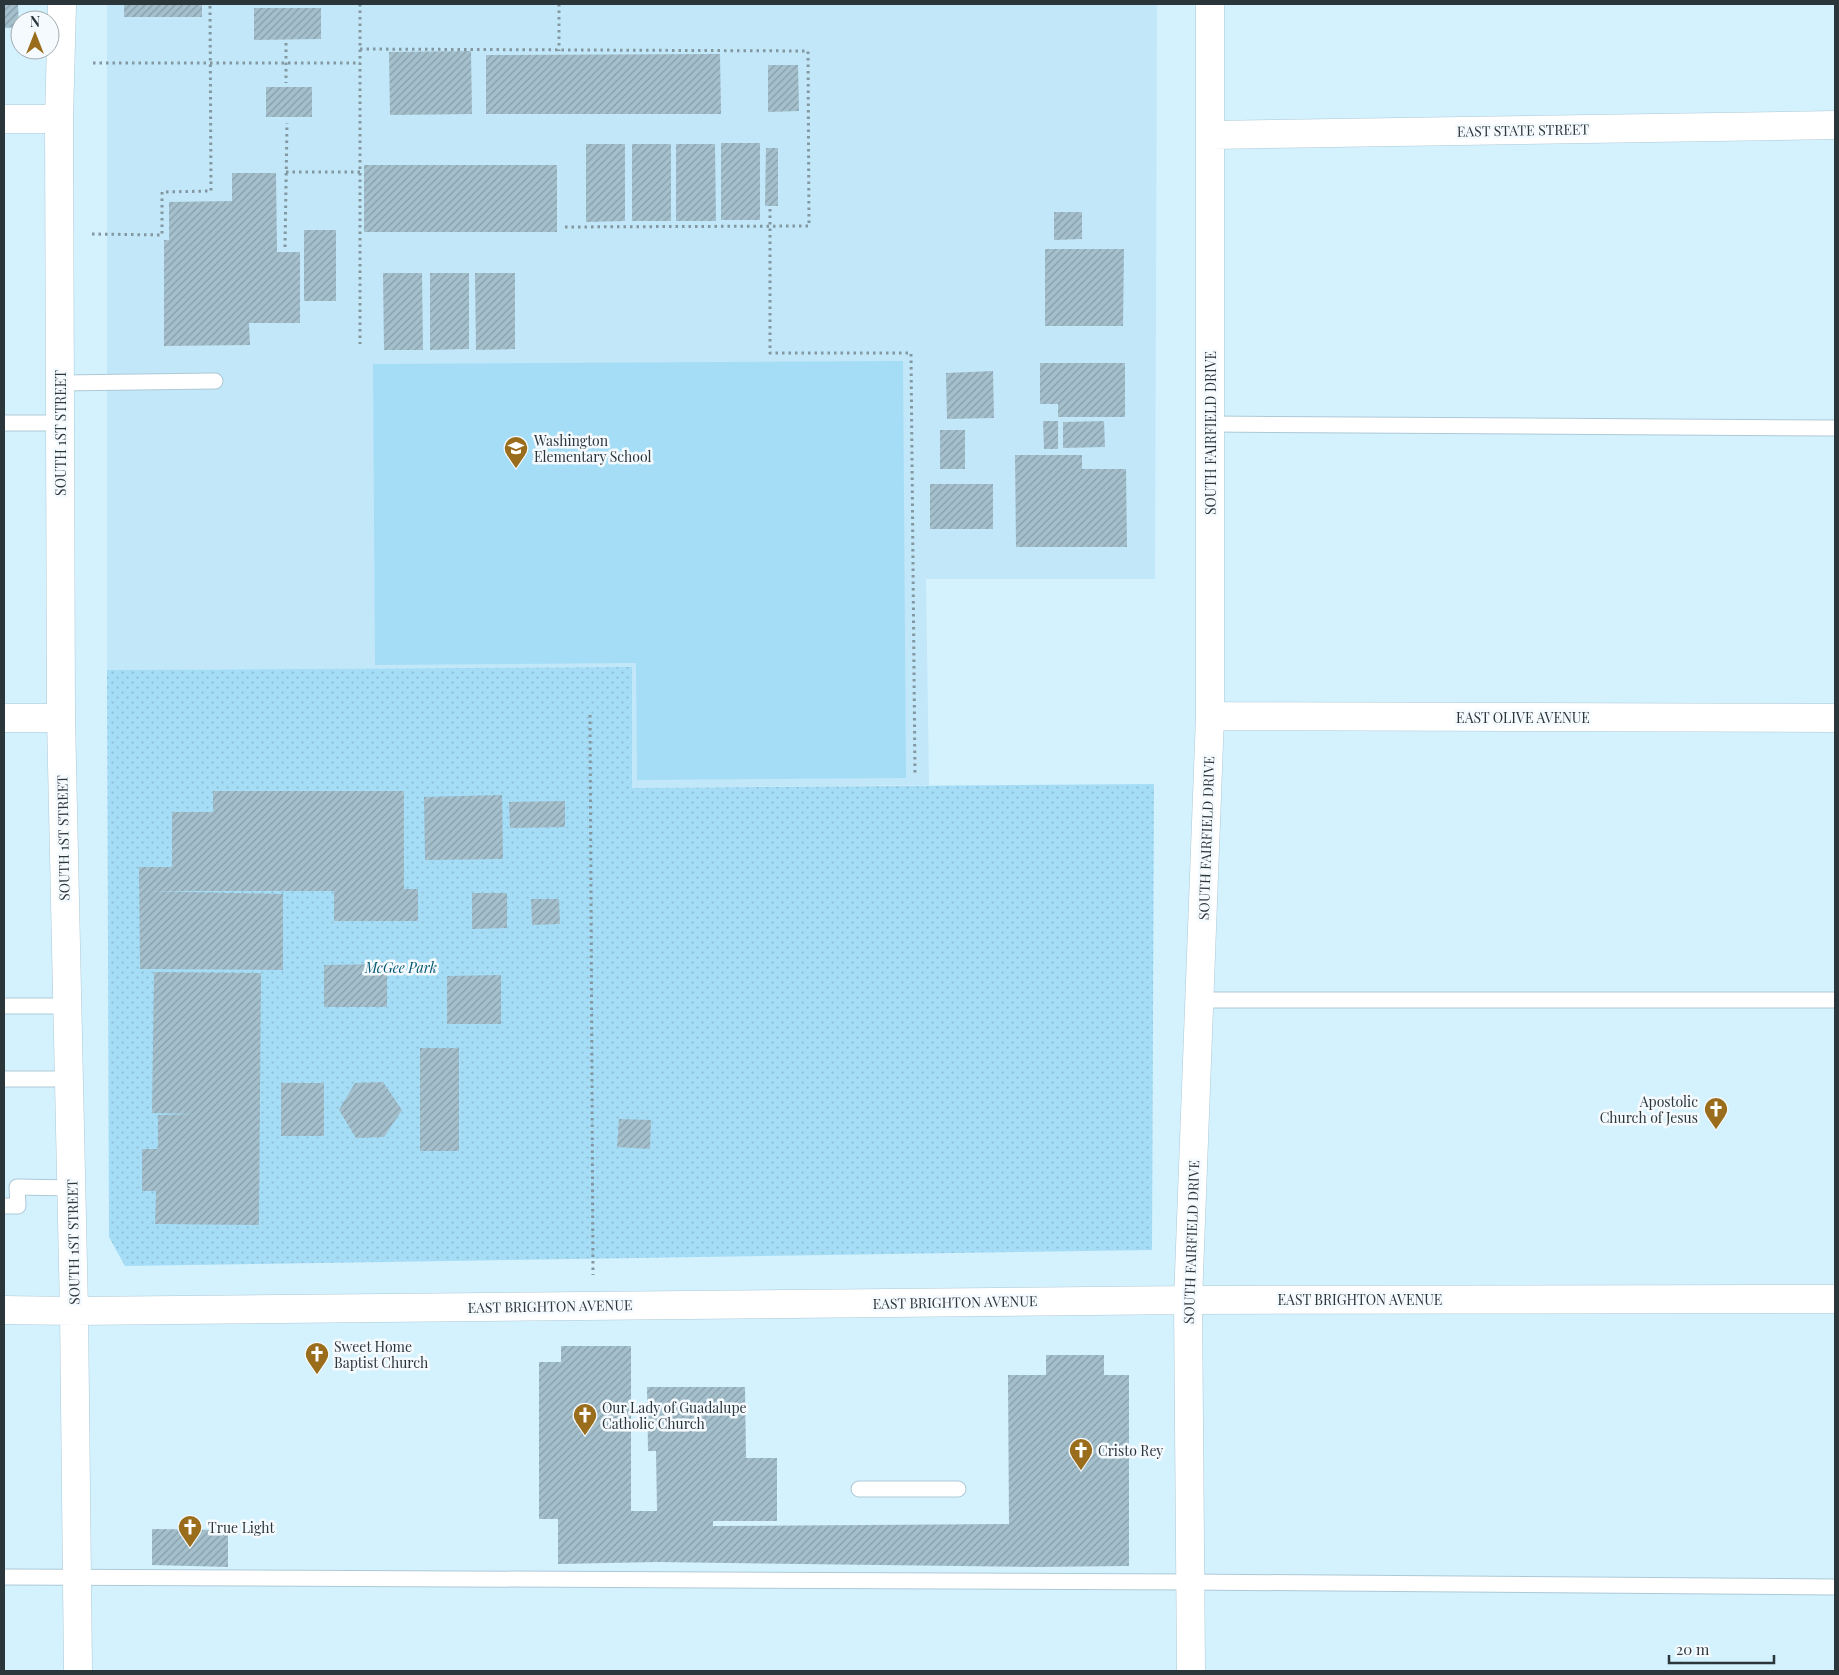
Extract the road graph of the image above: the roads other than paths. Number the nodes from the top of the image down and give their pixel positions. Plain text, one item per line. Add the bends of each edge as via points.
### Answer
1 (62, 4) edge
2 (1210, 4) edge
3 (59, 118) junction
4 (4, 119) edge
5 (1835, 125) edge
6 (1210, 136) junction
7 (215, 382) dead end
8 (60, 383) junction
9 (4, 423) edge
10 (60, 423) junction
11 (1210, 424) junction
12 (1835, 428) edge
13 (1210, 716) junction
14 (4, 718) edge
15 (61, 718) junction
16 (1835, 718) edge
17 (1200, 1000) junction
18 (1835, 1000) edge
19 (4, 1006) edge
20 (68, 1006) junction
21 (4, 1079) edge
22 (70, 1080) junction
23 (72, 1188) junction
24 (4, 1206) edge
25 (1835, 1299) edge
26 (1188, 1300) junction
27 (4, 1310) edge
28 (74, 1311) junction
29 (859, 1489) dead end
30 (958, 1489) dead end
31 (77, 1577) junction
32 (4, 1578) edge
33 (1190, 1582) junction
34 (1835, 1587) edge
35 (78, 1671) edge
36 (1191, 1671) edge

1 - 3 street, SOUTH 1ST STREET
2 - 6 street, SOUTH FAIRFIELD DRIVE
3 - 4 street
3 - 8 street, SOUTH 1ST STREET
5 - 6 street, EAST STATE STREET
6 - 11 street, SOUTH FAIRFIELD DRIVE
7 - 8 lane
8 - 10 street, SOUTH 1ST STREET
9 - 10 lane
10 - 15 street, SOUTH 1ST STREET
11 - 12 lane
11 - 13 street, SOUTH FAIRFIELD DRIVE
13 - 16 street, EAST OLIVE AVENUE
13 - 17 street, SOUTH FAIRFIELD DRIVE
14 - 15 street
15 - 20 street, SOUTH 1ST STREET
17 - 18 lane
17 - 26 street, SOUTH FAIRFIELD DRIVE
19 - 20 lane
20 - 22 street, SOUTH 1ST STREET
21 - 22 lane
22 - 23 street, SOUTH 1ST STREET
23 - 24 lane via 17,1187 18,1206
23 - 28 street, SOUTH 1ST STREET
25 - 26 street, EAST BRIGHTON AVENUE
26 - 28 street, EAST BRIGHTON AVENUE
26 - 33 street, SOUTH FAIRFIELD DRIVE
27 - 28 street, EAST BRIGHTON AVENUE
28 - 31 street, SOUTH 1ST STREET
29 - 30 lane
31 - 32 lane
31 - 33 lane
31 - 35 street, SOUTH 1ST STREET
33 - 34 lane
33 - 36 street, SOUTH FAIRFIELD DRIVE

